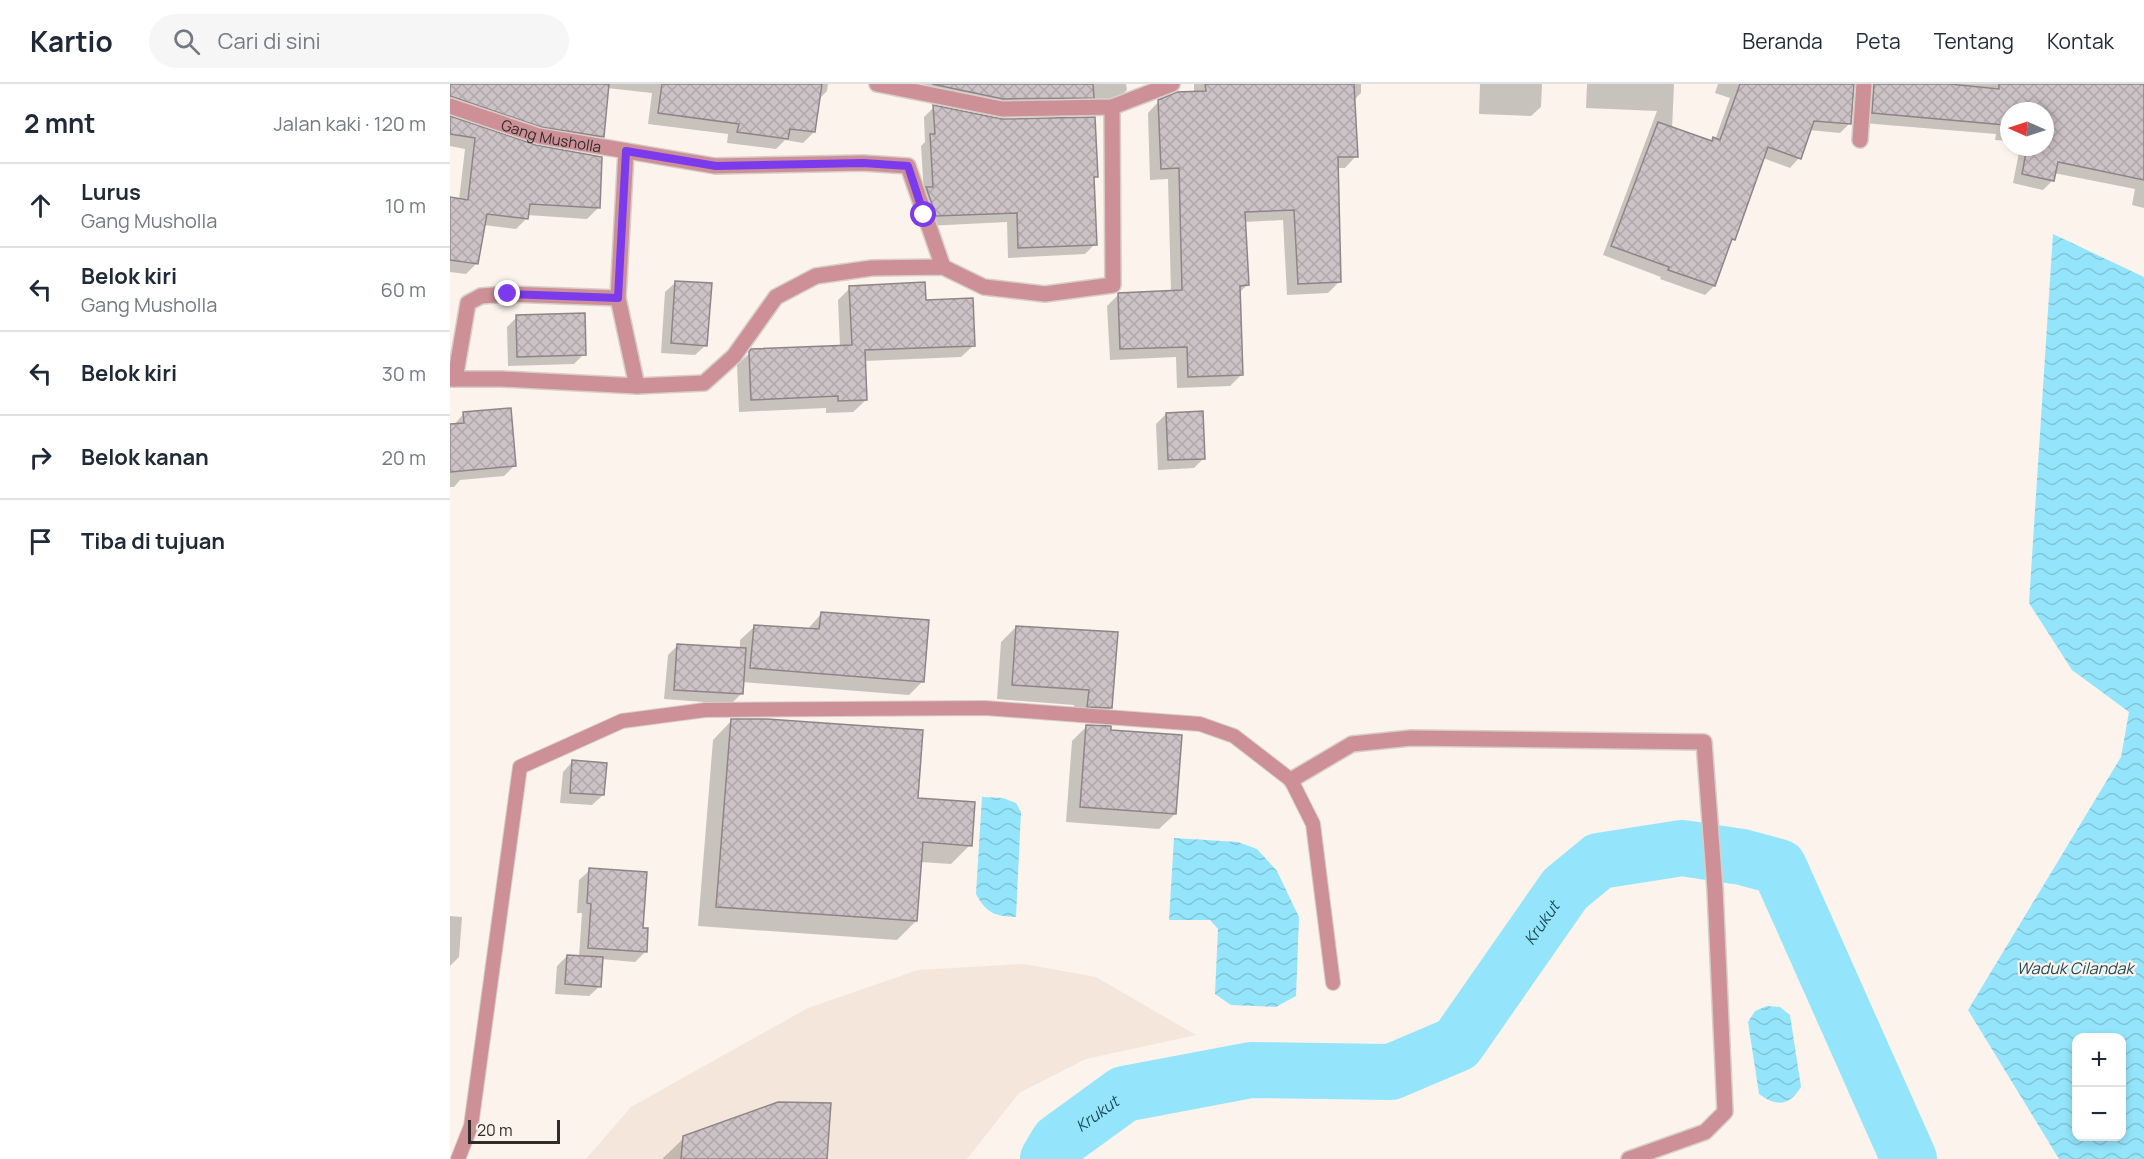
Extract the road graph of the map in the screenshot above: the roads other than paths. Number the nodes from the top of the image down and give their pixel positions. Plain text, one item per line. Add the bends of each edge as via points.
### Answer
1 (877, 84) edge
2 (1172, 84) edge
3 (1864, 84) edge
4 (1143, 90) edge
5 (450, 106) edge
6 (1112, 107) junction
7 (1860, 140) dead end
8 (626, 151) junction
9 (943, 267) junction
10 (618, 298) junction
11 (452, 379) edge
12 (637, 386) junction
13 (1291, 780) junction
14 (1333, 983) dead end
15 (458, 1159) edge
16 (1629, 1159) edge

1 - 6 street via 1002,109
2 - 4 street
3 - 7 street
4 - 6 street
5 - 8 street, Gang Musholla via 539,136
6 - 9 street via 1113,285 1045,294 984,287
8 - 9 street, Gang Musholla via 716,166 908,166
8 - 10 street
9 - 12 street via 872,268 816,276 776,297 734,356 704,383
10 - 11 street via 481,296 468,303
10 - 12 street
11 - 12 street
13 - 14 lane via 1313,824
13 - 15 lane via 1234,736 1200,724 985,708 705,710 622,721 550,753 520,767 471,1126
13 - 16 street via 1352,744 1399,739 1704,742 1725,1112 1705,1132

